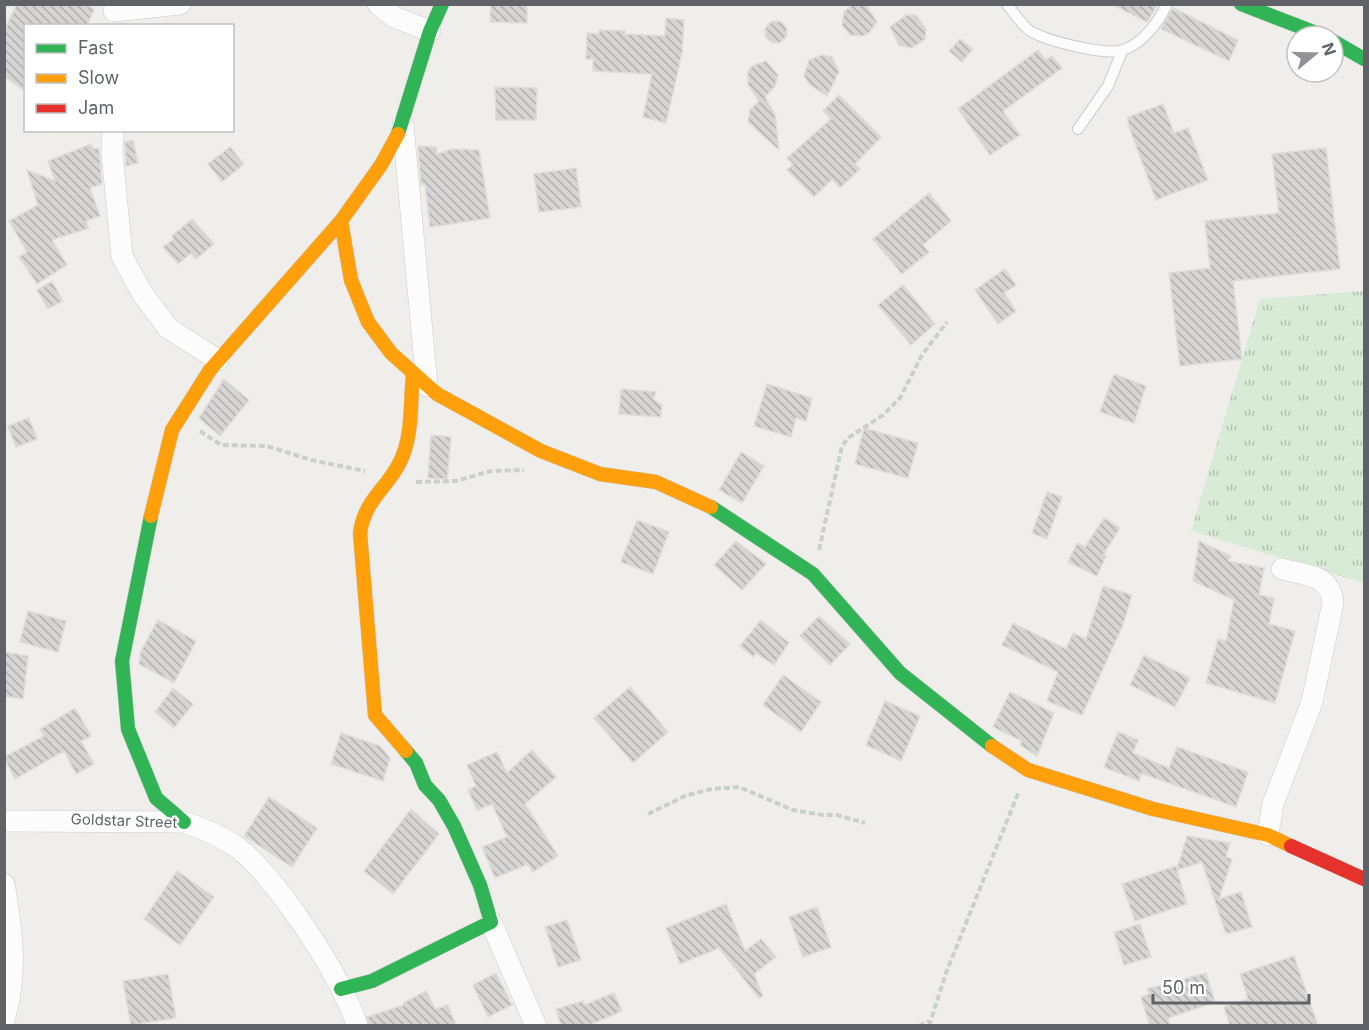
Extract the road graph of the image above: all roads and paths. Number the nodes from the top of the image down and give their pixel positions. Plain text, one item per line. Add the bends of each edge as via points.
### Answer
1 (180, 4) edge
2 (378, 4) edge
3 (442, 4) edge
4 (1007, 4) edge
5 (1167, 4) edge
6 (1241, 4) edge
7 (115, 14) edge
8 (1293, 24) edge
9 (430, 31) junction
10 (1345, 48) edge
11 (1122, 51) junction
12 (1365, 59) edge
13 (403, 125) junction
14 (1078, 129) dead end
15 (113, 132) edge
16 (341, 221) junction
17 (947, 322) dead end
18 (218, 360) junction
19 (420, 380) junction
20 (186, 408) junction
21 (535, 468) dead end
22 (390, 475) junction
23 (1282, 569) dead end
24 (813, 574) junction
25 (1028, 770) junction
26 (648, 814) dead end
27 (4, 821) edge
28 (183, 822) junction
29 (865, 823) dead end
30 (1268, 835) junction
31 (1365, 879) edge
32 (4, 884) edge
33 (491, 922) junction
34 (342, 989) junction
35 (4, 1020) edge
36 (929, 1023) edge
37 (357, 1026) edge
38 (536, 1026) edge
39 (919, 1026) edge

1 - 7 street
2 - 9 street via 394,17
3 - 9 street
4 - 11 lane via 1031,31 1065,44
5 - 11 lane via 1144,37
6 - 8 street
9 - 13 street
10 - 12 street
11 - 14 lane via 1108,86
13 - 16 street via 381,165
13 - 19 street
15 - 18 street via 122,255 142,293 168,328
16 - 18 street
16 - 19 street via 357,298 368,322 391,353
17 - 24 path via 922,355 900,398 842,446
18 - 20 street
19 - 22 street via 405,445
19 - 24 street via 453,405 541,452 600,474 656,482 701,501
20 - 22 path via 195,428 221,445 267,446 311,460
20 - 28 street via 172,430 155,493 122,661 128,729 156,798
21 - 22 path via 491,471 456,482 433,484
22 - 33 street via 362,515 360,533 375,715 416,763 425,785 454,826 476,874
23 - 30 street via 1326,581 1332,589 1333,603 1312,702 1273,804
24 - 25 street via 900,673 984,741
25 - 30 street via 1153,809
25 - 36 path
26 - 29 path via 685,796 739,787 793,810
27 - 28 street, Goldstar Street
28 - 34 street, Goldstar Street via 210,831 235,846 264,872
30 - 31 street
32 - 35 street via 13,951 13,982
33 - 34 street via 372,981
33 - 38 street
34 - 37 street, Goldstar Street
36 - 39 path

